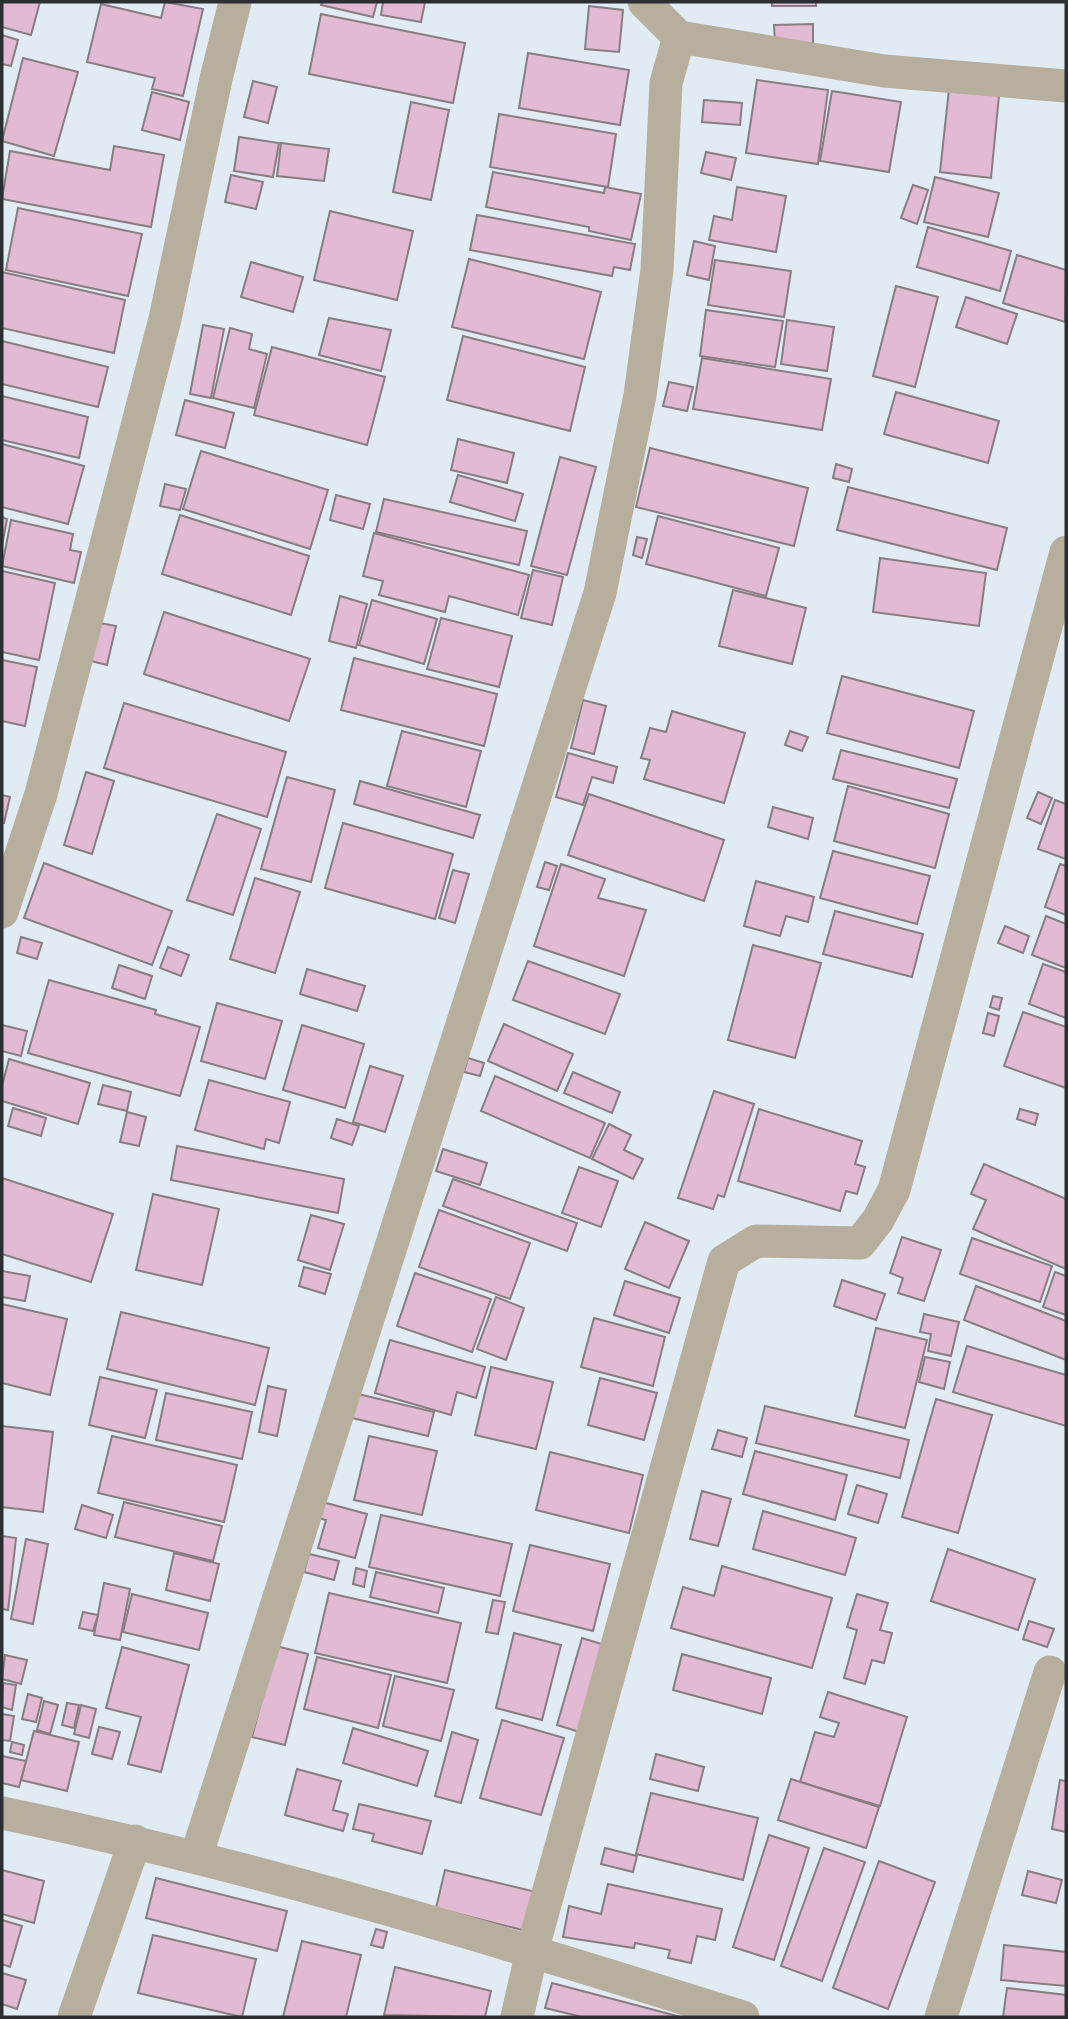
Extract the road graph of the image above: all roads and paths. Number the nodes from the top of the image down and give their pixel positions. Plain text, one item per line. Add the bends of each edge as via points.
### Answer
1 (235, 2) edge
2 (644, 2) edge
3 (679, 37) junction
4 (1066, 86) edge
5 (1066, 552) edge
6 (2, 912) edge
7 (1050, 1672) dead end
8 (2, 1813) edge
9 (135, 1841) junction
10 (196, 1857) junction
11 (532, 1951) junction
12 (74, 2017) edge
13 (517, 2017) edge
14 (743, 2017) edge
15 (941, 2017) edge

1 - 6 street via 165,318 40,794
2 - 3 street
3 - 4 street via 884,71
3 - 10 street via 666,83 657,270 640,395 600,593
5 - 11 street via 894,1191 860,1243 755,1241 724,1261
7 - 15 street
8 - 9 street
9 - 10 street
9 - 12 street
10 - 11 street
11 - 13 street
11 - 14 street

